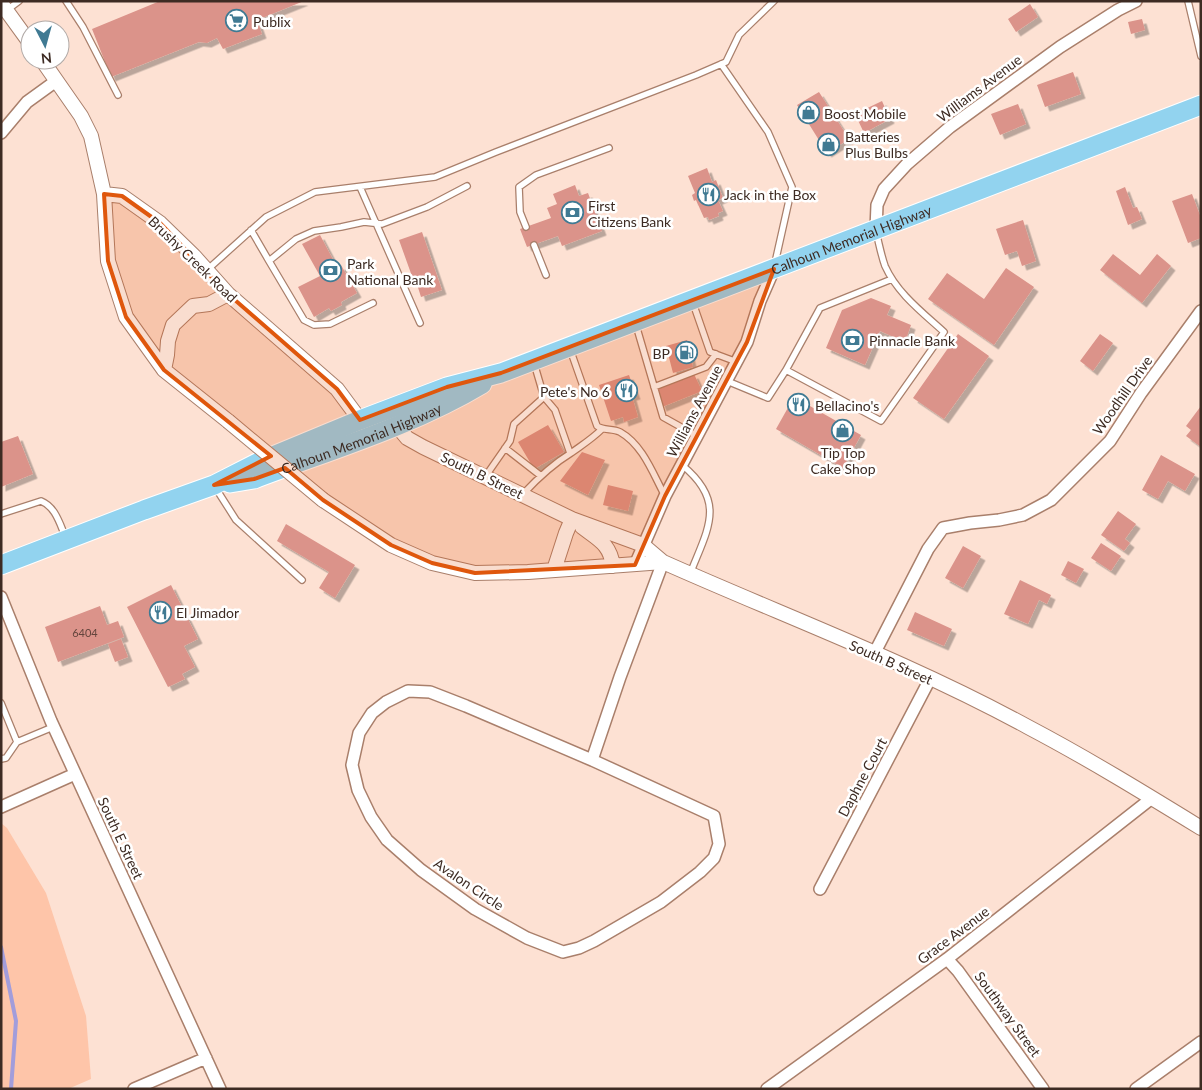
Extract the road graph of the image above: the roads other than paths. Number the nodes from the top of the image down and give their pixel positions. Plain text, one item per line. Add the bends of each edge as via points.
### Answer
1 (19, 1) edge
2 (66, 1) edge
3 (774, 1) edge
4 (1136, 1) edge
5 (1188, 1) edge
6 (1117, 6) edge
7 (4, 7) edge
8 (20, 29) edge
9 (1201, 56) edge
10 (721, 64) junction
11 (49, 70) edge
12 (56, 80) junction
13 (118, 95) dead end
14 (1201, 106) edge
15 (1, 133) edge
16 (608, 148) dead end
17 (467, 186) dead end
18 (360, 187) junction
19 (104, 194) junction
20 (376, 223) junction
21 (526, 227) dead end
22 (876, 229) junction
23 (251, 230) junction
24 (534, 245) dead end
25 (269, 261) junction
26 (774, 269) junction
27 (206, 270) junction
28 (546, 275) dead end
29 (892, 278) junction
30 (228, 294) junction
31 (692, 300) junction
32 (373, 303) dead end
33 (1201, 311) edge
34 (635, 322) junction
35 (420, 323) dead end
36 (569, 347) junction
37 (716, 354) junction
38 (533, 361) junction
39 (737, 362) junction
40 (164, 370) junction
41 (786, 370) junction
42 (501, 373) junction
43 (727, 381) junction
44 (654, 387) junction
45 (544, 397) junction
46 (360, 420) junction
47 (397, 426) junction
48 (602, 429) junction
49 (697, 436) junction
50 (505, 448) junction
51 (570, 453) junction
52 (682, 465) junction
53 (540, 476) junction
54 (485, 478) junction
55 (214, 485) junction
56 (522, 495) junction
57 (665, 496) junction
58 (1, 514) edge
59 (572, 519) junction
60 (67, 540) junction
61 (643, 545) junction
62 (663, 562) junction
63 (2, 564) edge
64 (635, 565) junction
65 (613, 566) junction
66 (554, 570) junction
67 (690, 574) junction
68 (302, 580) dead end
69 (1, 597) edge
70 (874, 654) junction
71 (930, 679) junction
72 (1, 703) edge
73 (54, 727) junction
74 (17, 742) junction
75 (1, 759) edge
76 (592, 760) junction
77 (75, 774) junction
78 (1152, 798) junction
79 (1, 807) edge
80 (1201, 828) edge
81 (820, 889) dead end
82 (947, 958) junction
83 (1201, 1042) edge
84 (206, 1058) junction
85 (134, 1089) edge
86 (220, 1089) edge
87 (767, 1089) edge
88 (1043, 1089) edge
89 (1136, 1089) edge

1 - 7 lane
2 - 13 lane via 83,26
3 - 10 lane via 739,35 726,62
4 - 6 street, Williams Avenue
5 - 9 lane
6 - 22 street, Williams Avenue via 950,127 907,164 881,195 877,205
7 - 8 street
10 - 18 lane via 435,177
10 - 26 lane via 768,132 792,187
11 - 12 street
12 - 15 street via 27,102
12 - 19 street via 91,136
14 - 22 highway, Calhoun Memorial Highway
16 - 21 lane via 536,175 519,187 520,212
17 - 20 lane via 434,204 382,224
18 - 20 lane
18 - 23 lane via 315,192 266,217
19 - 27 street, Brushy Creek Road via 122,196 160,222
19 - 40 street via 108,261 126,317
20 - 25 lane via 364,222 314,231 296,239
20 - 35 lane
22 - 26 highway, Calhoun Memorial Highway
22 - 29 lane via 884,264
23 - 25 lane
23 - 27 lane
24 - 28 lane
25 - 32 lane via 304,320 314,325 330,324
26 - 31 highway, Calhoun Memorial Highway
26 - 39 street, Williams Avenue
27 - 30 street, Brushy Creek Road
29 - 41 lane via 820,308
29 - 41 lane via 906,298 944,332 881,421
30 - 40 street via 209,304 193,306 173,325
30 - 46 street, Brushy Creek Road via 337,389
31 - 34 highway, Calhoun Memorial Highway
31 - 37 lane via 710,352
33 - 70 street, Woodhill Drive via 1140,393 1110,441 1051,500 1023,514 1000,520 943,528 928,549
34 - 36 highway, Calhoun Memorial Highway
34 - 44 lane
36 - 38 highway, Calhoun Memorial Highway
36 - 48 lane via 597,426
37 - 39 lane
37 - 44 lane via 706,367
38 - 42 highway, Calhoun Memorial Highway
38 - 45 lane
39 - 43 street, Williams Avenue
40 - 66 street, bridge via 323,500 391,545 432,564 475,573
41 - 43 lane via 768,398
42 - 46 highway, Calhoun Memorial Highway via 447,387
42 - 47 highway, Calhoun Memorial Highway via 452,402
43 - 49 street, Williams Avenue
44 - 49 lane via 663,417
45 - 50 lane via 514,424
45 - 51 lane via 554,410
46 - 55 highway, Calhoun Memorial Highway via 261,461
47 - 54 street, South B Street via 407,438
47 - 55 highway, Calhoun Memorial Highway via 254,479
48 - 51 lane via 592,440
48 - 57 lane via 618,431 634,442
49 - 52 street, Williams Avenue
50 - 53 lane
50 - 54 lane
51 - 53 lane
52 - 57 street, Williams Avenue
52 - 67 lane via 702,485 710,500 711,511
53 - 56 lane
54 - 56 street, South B Street
55 - 60 highway, Calhoun Memorial Highway
55 - 68 lane via 236,520
56 - 59 street, South B Street
57 - 61 street, Williams Avenue
58 - 60 lane via 41,501 54,511
59 - 61 street, South B Street
59 - 65 street, South B Street via 603,543 611,553
59 - 66 street
60 - 63 highway, Calhoun Memorial Highway
61 - 62 street, South B Street
61 - 64 street, Williams Avenue
62 - 64 street
62 - 67 street, South B Street
62 - 76 street
64 - 65 street
65 - 66 street
67 - 70 street, South B Street
69 - 73 street, South E Street
70 - 71 street, South B Street
71 - 78 street, South B Street via 1027,726
71 - 81 street, Daphne Court
72 - 74 lane
73 - 74 lane
73 - 77 street, South E Street
74 - 75 lane via 6,758
76 - 76 street, Avalon Circle via 714,816 719,844 714,858 661,902 594,941 564,952 527,938 475,909 421,870 388,840 371,817 358,790 352,765 359,733 372,713 408,692 430,692
77 - 79 street
77 - 84 street, South E Street
78 - 80 street, South B Street
78 - 82 street, Grace Avenue
82 - 87 street, Grace Avenue
82 - 88 street, Southway Street
83 - 89 street
84 - 85 street
84 - 86 street, South E Street

